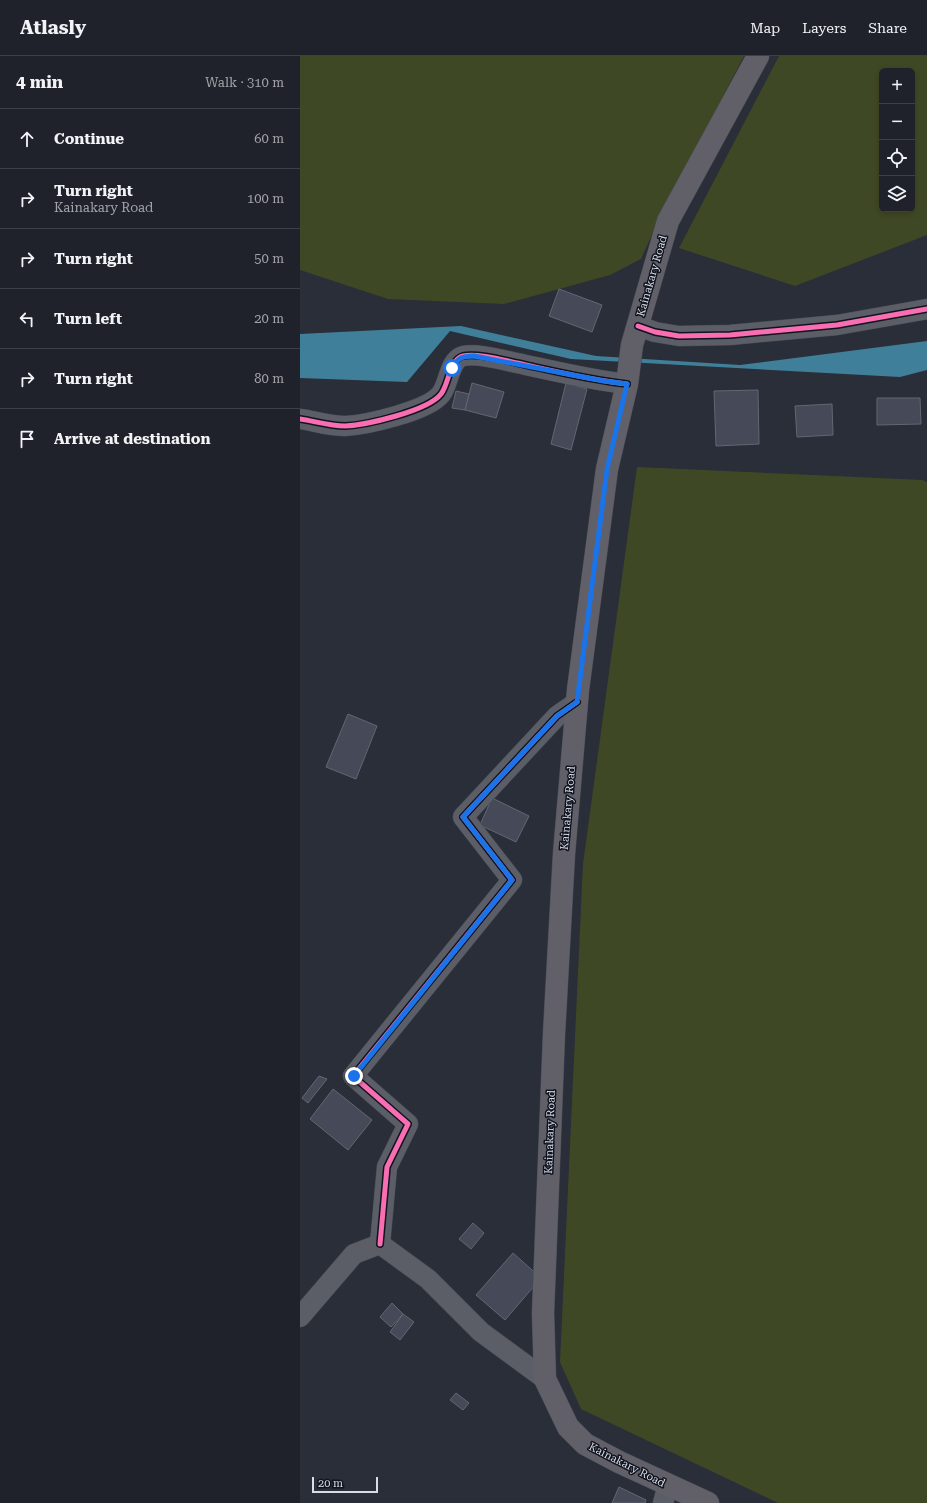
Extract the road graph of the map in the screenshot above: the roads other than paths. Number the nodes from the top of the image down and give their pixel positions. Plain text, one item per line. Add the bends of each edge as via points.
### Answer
1 (758, 56) edge
2 (927, 309) edge
3 (635, 335) junction
4 (628, 381) junction
5 (300, 418) edge
6 (577, 702) junction
7 (380, 1244) junction
8 (300, 1317) edge
9 (545, 1379) junction
10 (666, 1494) edge
11 (708, 1503) edge

1 - 3 main road, Kainakary Road via 668,221
2 - 3 street via 836,325 730,335 679,336 655,332
3 - 4 main road, Kainakary Road
4 - 5 street via 604,381 494,359 463,356 452,368 440,395 429,404 365,424 343,426
4 - 6 main road, Kainakary Road via 607,469
6 - 7 street via 557,716 463,817 512,880 354,1076 408,1124 387,1167
6 - 9 main road, Kainakary Road via 564,854 554,1034 543,1313
7 - 8 street via 354,1254
7 - 9 street via 428,1279 481,1332
9 - 10 main road, Kainakary Road via 568,1427 585,1444 619,1462
10 - 11 main road, Kainakary Road

